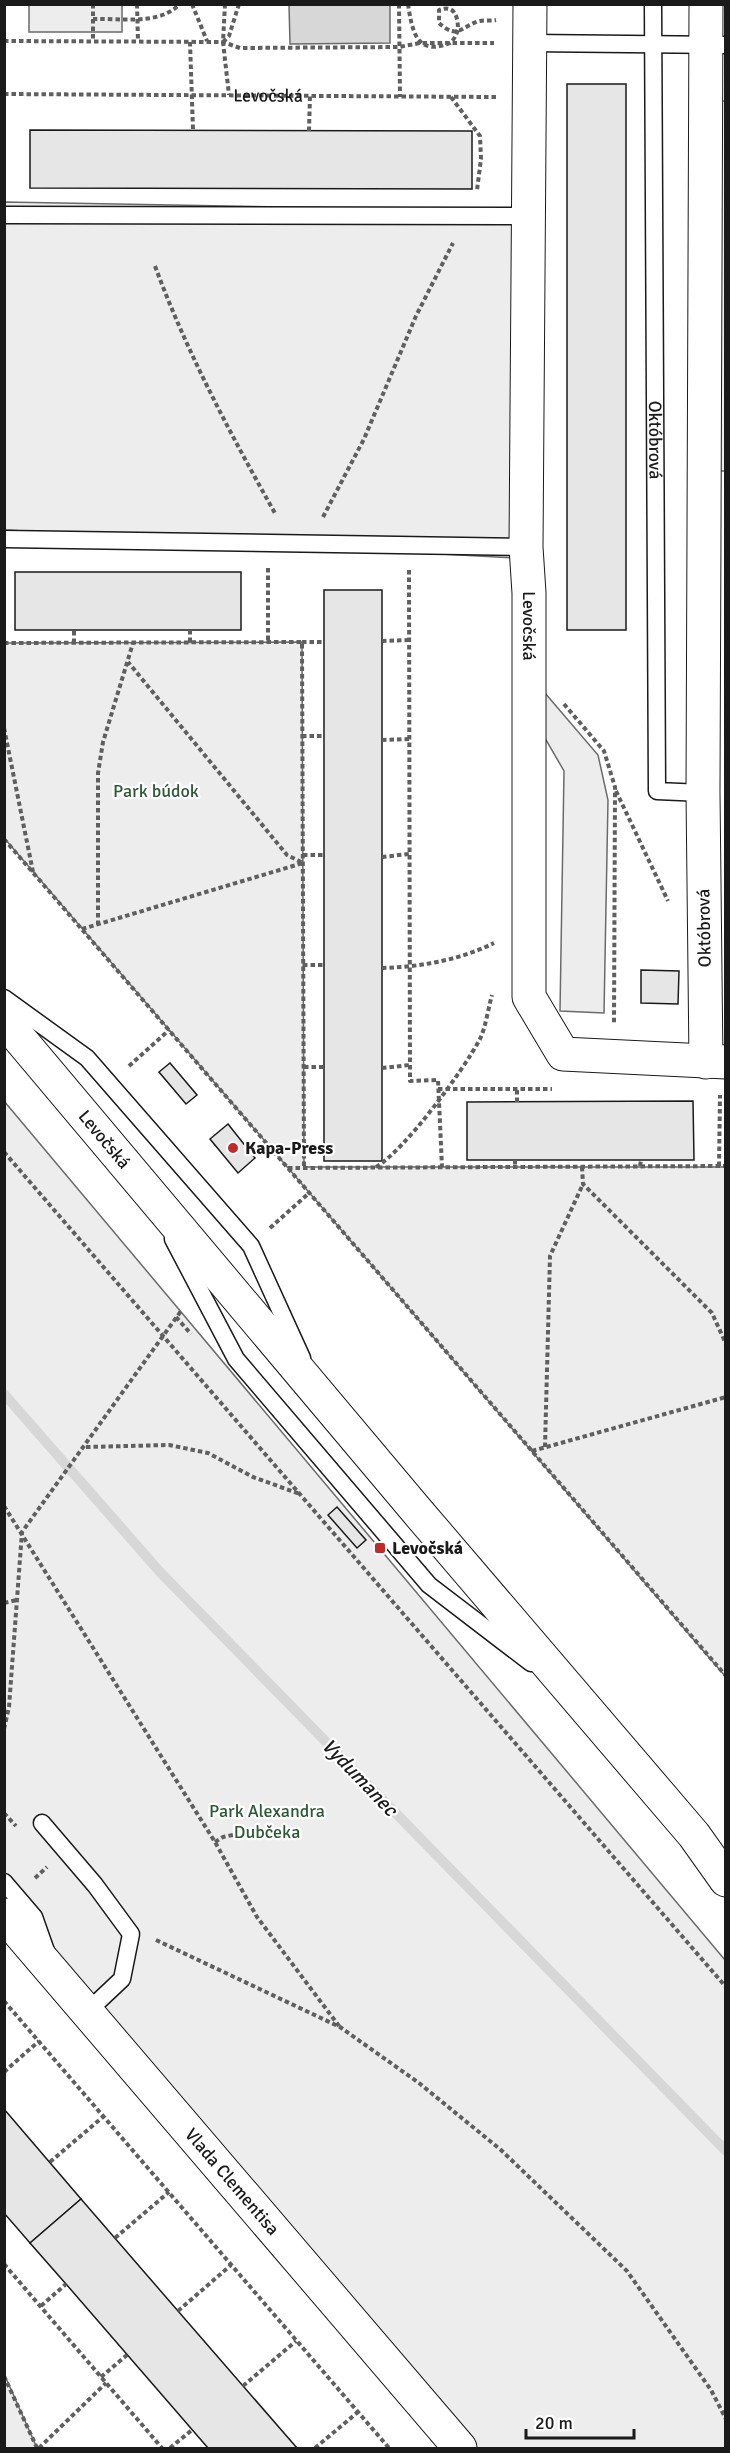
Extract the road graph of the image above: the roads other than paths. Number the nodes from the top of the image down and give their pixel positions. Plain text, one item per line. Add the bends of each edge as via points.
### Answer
1 (530, 4) edge
2 (653, 4) edge
3 (706, 4) edge
4 (530, 43) junction
5 (654, 45) junction
6 (716, 45) edge
7 (4, 215) edge
8 (530, 216) junction
9 (4, 539) edge
10 (526, 547) junction
11 (702, 793) junction
12 (4, 998) edge
13 (4, 1020) edge
14 (717, 1062) edge
15 (146, 1187) junction
16 (320, 1396) junction
17 (576, 1698) junction
18 (42, 1823) dead end
19 (694, 1836) junction
20 (726, 1865) edge
21 (726, 1880) edge
22 (4, 1882) edge
23 (4, 1916) edge
24 (53, 1972) junction
25 (87, 2012) junction
26 (460, 2448) edge

1 - 4 street
2 - 5 lane, Októbrová
3 - 6 street, Októbrová
4 - 5 lane
4 - 8 street, Levočská
5 - 6 lane
5 - 11 lane, Októbrová via 657,791
6 - 11 street, Októbrová via 708,743
7 - 8 lane
8 - 10 street, Levočská
9 - 10 lane
10 - 14 street, Levočská via 529,997 563,1054
11 - 14 street, Októbrová
12 - 16 lane via 87,1058 250,1246
13 - 15 street, Levočská
15 - 16 street, Levočská
15 - 17 lane via 236,1359 429,1585
16 - 17 street, Levočská
17 - 19 street, Levočská
18 - 25 lane via 131,1934 122,1979
19 - 20 street, Levočská
19 - 21 street, Levočská
22 - 24 lane via 34,1917
23 - 24 street, Vlada Clementisa
24 - 25 street, Vlada Clementisa
25 - 26 street, Vlada Clementisa

